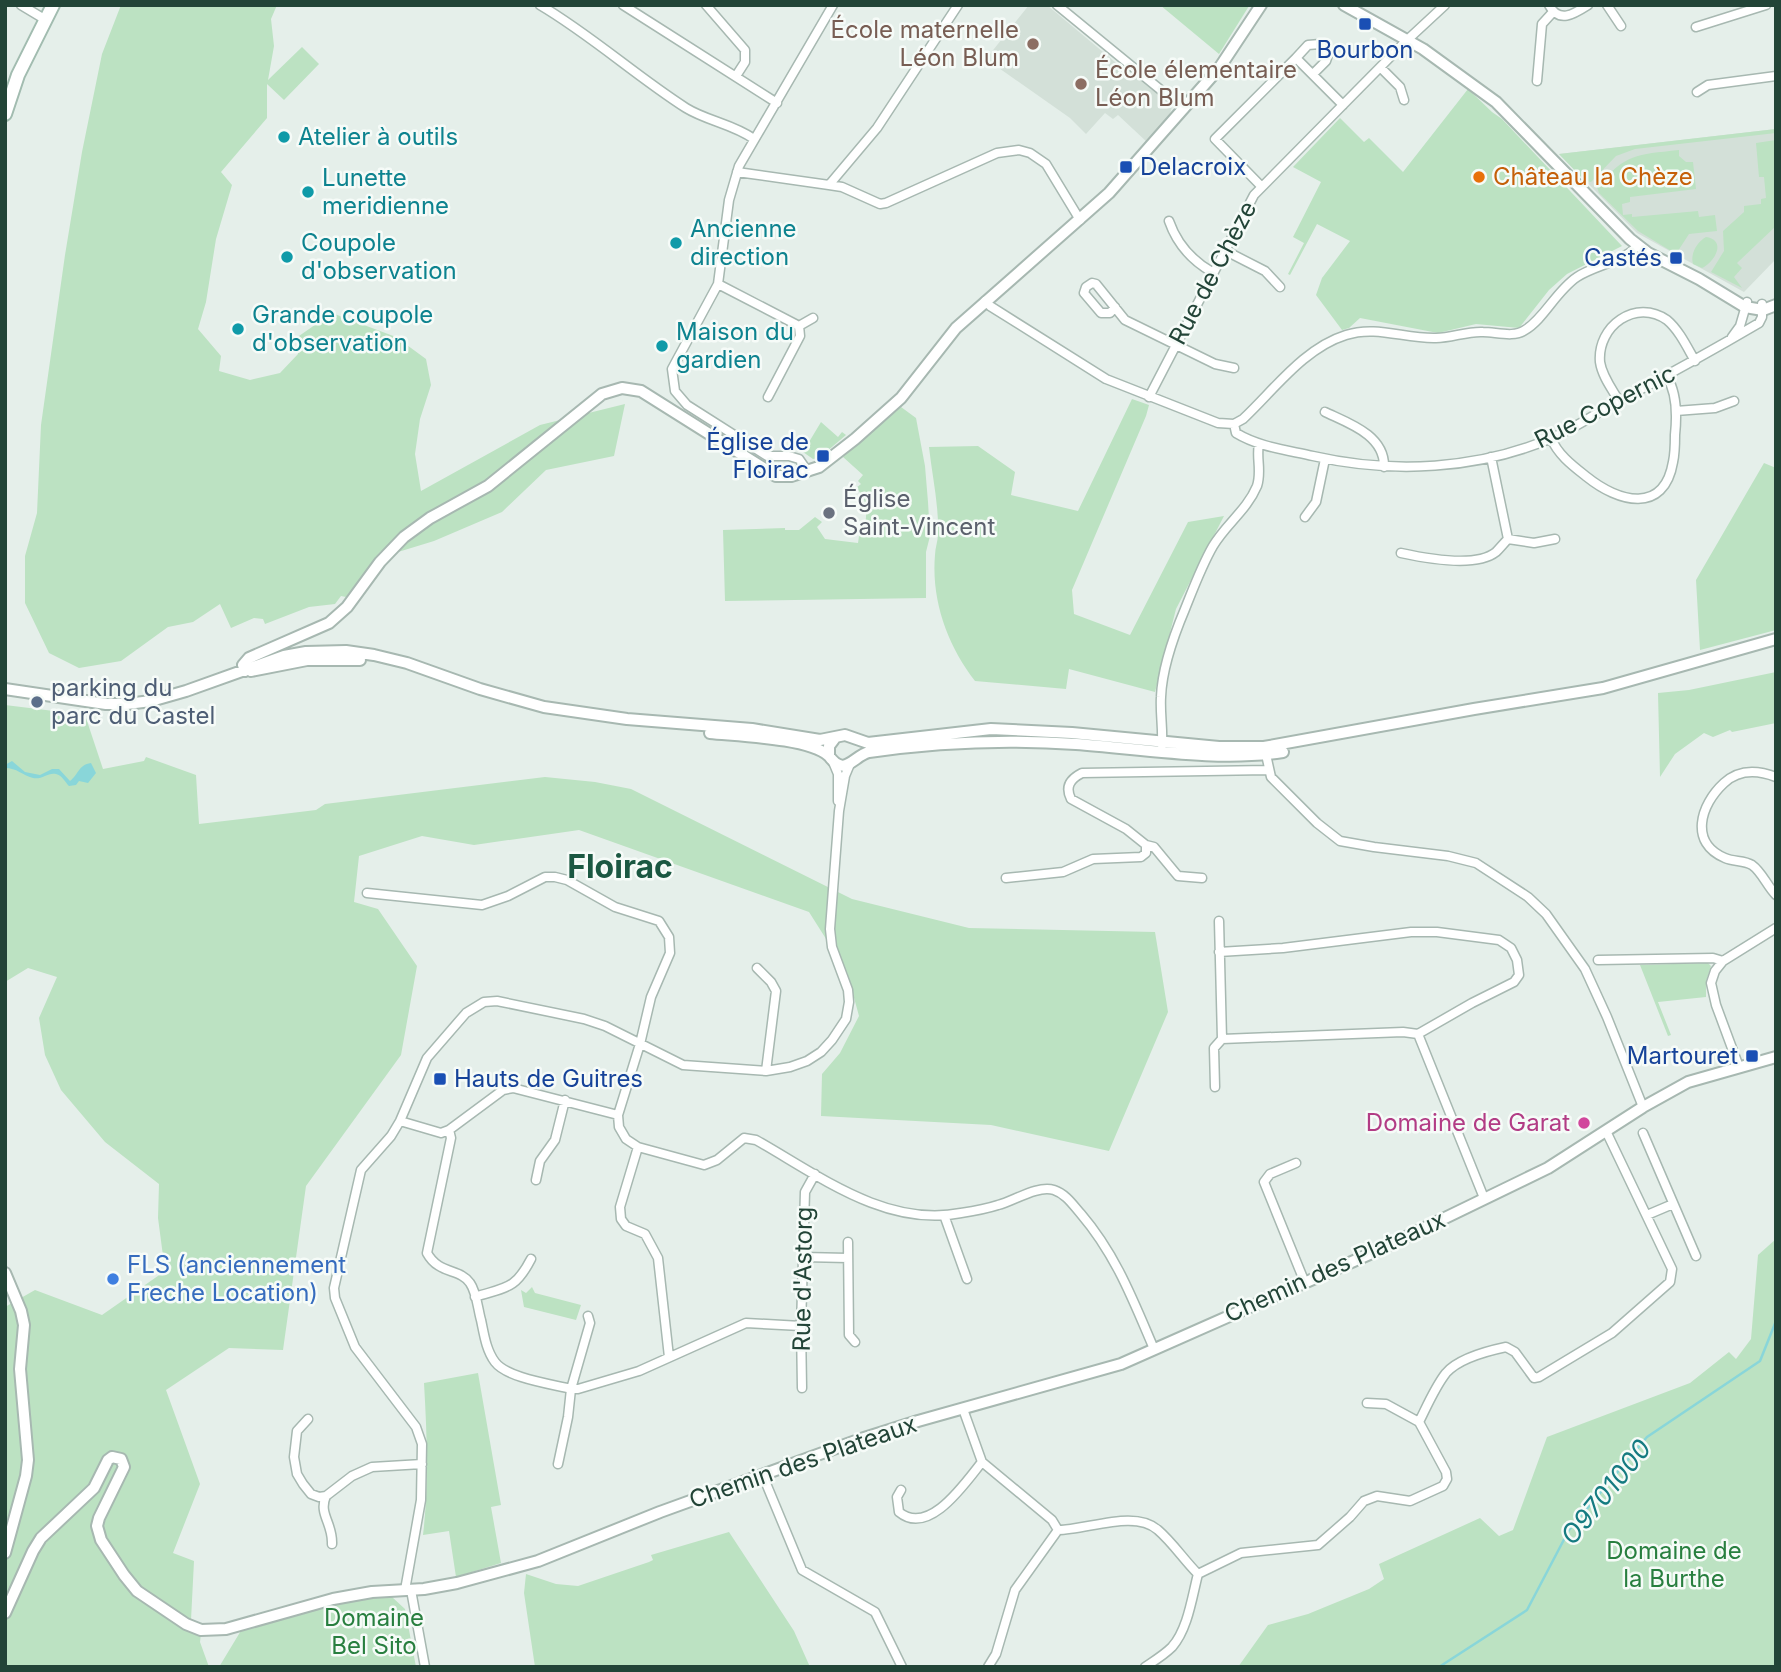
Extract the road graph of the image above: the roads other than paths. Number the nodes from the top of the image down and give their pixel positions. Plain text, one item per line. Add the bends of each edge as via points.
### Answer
1 (21, 5) edge
2 (53, 5) edge
3 (540, 5) edge
4 (623, 5) edge
5 (706, 5) edge
6 (833, 5) edge
7 (958, 5) edge
8 (1057, 5) edge
9 (1261, 5) edge
10 (1344, 5) edge
11 (1445, 5) edge
12 (1588, 5) edge
13 (1607, 5) edge
14 (1766, 5) edge
15 (1551, 9) edge
16 (46, 20) junction
17 (1621, 26) dead end
18 (1696, 27) dead end
19 (1408, 40) junction
20 (1296, 58) junction
21 (1381, 68) junction
22 (1312, 74) junction
23 (736, 76) junction
24 (1776, 76) edge
25 (1537, 81) dead end
26 (1697, 92) dead end
27 (1404, 100) dead end
28 (777, 103) junction
29 (1343, 105) junction
30 (1184, 109) junction
31 (5, 114) edge
32 (754, 139) junction
33 (737, 172) junction
34 (830, 185) junction
35 (1261, 186) junction
36 (1080, 220) junction
37 (1169, 221) dead end
38 (1638, 245) junction
39 (1224, 250) junction
40 (1212, 272) junction
41 (718, 284) junction
42 (1280, 287) dead end
43 (1776, 299) edge
44 (985, 301) junction
45 (1746, 304) junction
46 (1776, 305) edge
47 (1115, 307) dead end
48 (1762, 307) junction
49 (813, 318) dead end
50 (799, 326) junction
51 (1730, 340) junction
52 (1175, 345) junction
53 (1695, 361) junction
54 (1234, 368) dead end
55 (1667, 377) junction
56 (768, 397) dead end
57 (1149, 397) junction
58 (1619, 401) junction
59 (1734, 401) dead end
60 (1676, 411) junction
61 (1325, 412) dead end
62 (1234, 425) junction
63 (1551, 438) junction
64 (1259, 444) junction
65 (1491, 457) junction
66 (1325, 459) junction
67 (1384, 467) junction
68 (808, 472) junction
69 (1305, 517) dead end
70 (1508, 539) junction
71 (1555, 539) dead end
72 (1401, 553) dead end
73 (1776, 639) edge
74 (245, 671) junction
75 (5, 689) edge
76 (835, 738) junction
77 (854, 739) junction
78 (1162, 746) junction
79 (1265, 751) junction
80 (831, 759) junction
81 (854, 761) junction
82 (1268, 770) junction
83 (1776, 777) edge
84 (839, 811) junction
85 (1146, 845) junction
86 (1006, 877) dead end
87 (1202, 878) dead end
88 (367, 893) dead end
89 (1776, 895) edge
90 (1219, 921) dead end
91 (1776, 928) edge
92 (1219, 951) junction
93 (1598, 960) dead end
94 (1723, 961) junction
95 (757, 968) dead end
96 (1418, 1034) junction
97 (1222, 1039) junction
98 (640, 1044) junction
99 (1776, 1057) edge
100 (1739, 1067) junction
101 (766, 1071) junction
102 (1215, 1087) dead end
103 (565, 1100) junction
104 (1643, 1107) junction
105 (618, 1115) junction
106 (400, 1121) junction
107 (449, 1130) junction
108 (1606, 1131) junction
109 (1643, 1133) dead end
110 (638, 1147) junction
111 (1296, 1163) dead end
112 (815, 1174) junction
113 (536, 1180) dead end
114 (1484, 1198) junction
115 (1673, 1204) junction
116 (944, 1215) junction
117 (1647, 1215) junction
118 (848, 1242) dead end
119 (1696, 1256) dead end
120 (803, 1257) junction
121 (848, 1258) junction
122 (531, 1259) dead end
123 (7, 1279) edge
124 (967, 1279) dead end
125 (1305, 1283) junction
126 (475, 1297) junction
127 (588, 1315) dead end
128 (801, 1326) junction
129 (855, 1342) dead end
130 (1154, 1349) junction
131 (669, 1357) junction
132 (802, 1388) dead end
133 (571, 1389) junction
134 (1367, 1403) dead end
135 (963, 1409) junction
136 (308, 1419) dead end
137 (1419, 1422) junction
138 (982, 1462) junction
139 (422, 1464) junction
140 (558, 1464) dead end
141 (763, 1476) junction
142 (901, 1490) dead end
143 (326, 1496) junction
144 (1058, 1530) junction
145 (332, 1544) dead end
146 (5, 1553) edge
147 (1198, 1574) junction
148 (408, 1590) junction
149 (5, 1613) edge
150 (425, 1667) edge
151 (902, 1667) edge
152 (988, 1667) edge
153 (1145, 1667) edge

1 - 16 street
2 - 16 main road
3 - 32 street via 697,115
4 - 23 street
5 - 23 street via 745,50 745,62
6 - 28 street
7 - 34 street via 877,128
8 - 30 street
9 - 30 street via 1235,47
10 - 19 street
11 - 19 street, Rue de Chèze
12 - 15 street via 1568,17
13 - 17 street
14 - 18 street
15 - 25 street via 1542,24
16 - 31 main road via 18,75
19 - 21 street, Rue de Chèze
19 - 38 street via 1504,110
20 - 22 street
20 - 22 street via 1308,45 1320,44 1328,55
20 - 35 street via 1215,139
21 - 27 street via 1400,87
21 - 29 street, Rue de Chèze
22 - 29 street
23 - 28 street
24 - 26 street via 1708,85
28 - 32 street
29 - 35 street, Rue de Chèze
30 - 36 street
32 - 33 street
33 - 34 street
33 - 41 street
34 - 36 street via 886,203 997,152 1019,150 1046,164
35 - 39 street, Rue de Chèze
36 - 44 street
37 - 40 street via 1175,239 1197,264
38 - 45 street
38 - 62 street via 1626,256 1587,270 1560,290 1521,332 1480,331 1436,338 1363,331 1329,342
39 - 40 street, Rue de Chèze
39 - 42 street via 1265,271
40 - 52 street, Rue de Chèze
41 - 50 street
41 - 68 street via 673,364 675,391 687,405 755,449 772,457 796,457
43 - 48 street
44 - 57 street via 1106,379
44 - 68 street via 949,335 901,398
45 - 48 street
45 - 51 street
46 - 48 street
47 - 52 street via 1125,320
48 - 51 street, Rue Copernic via 1759,323
49 - 50 street
50 - 56 street via 800,336
51 - 53 street, Rue Copernic
52 - 54 street
52 - 57 street, Rue de Chèze
53 - 55 street, Rue Copernic
53 - 58 street via 1666,320 1654,314 1629,314 1609,329 1601,350 1600,364
55 - 58 street, Rue Copernic
55 - 60 street
57 - 62 street
58 - 63 street, Rue Copernic
59 - 60 street via 1715,408
60 - 63 street via 1669,476 1658,493 1644,499 1631,499 1599,486 1556,450
61 - 67 street via 1369,436 1382,451
62 - 64 street, Rue Copernic via 1236,433
63 - 65 street, Rue Copernic
64 - 66 street, Rue Copernic
64 - 78 street via 1256,488 1214,545 1176,635 1161,694
65 - 67 street, Rue Copernic
65 - 70 street
66 - 67 street, Rue Copernic
66 - 69 street via 1316,502
68 - 74 street via 776,476 641,391 611,390 488,486 404,537 348,607 329,623 250,658 243,665
70 - 71 street
70 - 72 street via 1488,556 1475,558 1427,559
73 - 79 street via 1603,688
74 - 75 street via 151,701 127,704
74 - 76 street via 306,652 360,653 407,663 544,707 820,740
74 - 80 street via 307,660 359,660 543,713 769,739 818,748
76 - 77 street via 845,735
76 - 80 street via 829,746
77 - 78 street via 868,743 991,729 1072,733
77 - 81 street via 859,748
78 - 79 street via 1218,755
78 - 81 street via 974,741 869,752
79 - 82 street
80 - 81 street via 838,765
80 - 84 street via 838,774
81 - 84 street via 845,776
82 - 85 street via 1082,773 1073,778 1067,792 1070,799
82 - 104 street via 1340,841 1476,863 1528,897 1546,914 1585,969
83 - 89 street via 1755,771 1732,777 1704,810 1700,831 1716,853 1752,865
84 - 101 street via 830,929 848,990 846,1019 821,1052 790,1067
85 - 86 street via 1141,857 1093,859 1063,872
85 - 87 street via 1160,852 1178,876
88 - 98 street via 482,905 545,877 555,877 615,907 659,921 669,937 670,953 651,997
90 - 92 street
91 - 94 street
92 - 96 street via 1424,932 1499,940 1511,948 1519,975 1514,982
92 - 97 street
93 - 94 street
94 - 100 street via 1715,971 1713,994
95 - 101 street via 776,991
96 - 97 street
96 - 114 street
97 - 102 street via 1214,1048
98 - 101 street via 683,1065
98 - 105 street
98 - 106 street via 584,1019 513,1003 484,1002 466,1013 427,1058
99 - 100 street, Chemin des Plateaux
100 - 104 street, Chemin des Plateaux via 1688,1082
103 - 105 street
103 - 107 street via 513,1088 503,1090
103 - 113 street via 555,1140 540,1161
104 - 108 street, Chemin des Plateaux
105 - 110 street via 626,1139
106 - 107 street via 441,1133
106 - 139 street via 360,1170 334,1288 355,1348 419,1432
107 - 126 street via 427,1253 441,1268 470,1283
108 - 114 street, Chemin des Plateaux via 1548,1168
108 - 117 street
109 - 115 street
110 - 112 street via 704,1165 744,1138 756,1140
110 - 131 street via 620,1207 621,1219 645,1234 658,1258
111 - 125 street via 1269,1174 1264,1182
112 - 116 street via 891,1210
112 - 120 street, Rue d'Astorg via 805,1192
114 - 125 street, Chemin des Plateaux
115 - 117 street
115 - 119 street
116 - 124 street
116 - 130 street via 999,1205 1043,1190 1067,1198 1110,1252
117 - 137 street via 1672,1269 1673,1277 1665,1287 1612,1333 1539,1377 1534,1378 1506,1347 1453,1367
118 - 121 street
120 - 121 street
120 - 128 street, Rue d'Astorg
121 - 129 street via 849,1335
122 - 126 street via 512,1286
123 - 146 street via 24,1325 21,1381 28,1460
125 - 130 street, Chemin des Plateaux
126 - 133 street via 488,1349 499,1367
127 - 133 street via 590,1323
128 - 131 street via 746,1323
128 - 132 street, Rue d'Astorg
130 - 135 street, Chemin des Plateaux via 1109,1367
131 - 133 street via 618,1378
133 - 140 street
134 - 137 street via 1386,1404
135 - 138 street
135 - 141 street, Chemin des Plateaux via 861,1439
136 - 143 street via 297,1431 297,1474 311,1494
137 - 147 street via 1446,1472 1443,1486 1410,1501 1377,1496 1364,1501 1318,1545 1241,1553
138 - 142 street via 934,1515 905,1517 899,1512
138 - 144 street
139 - 143 street via 372,1467
139 - 148 street
141 - 148 street, Chemin des Plateaux via 538,1561 446,1586
141 - 151 street via 802,1570 876,1612
143 - 145 street via 324,1512 333,1532
144 - 147 street via 1130,1520 1149,1523
144 - 152 street via 1015,1590
147 - 153 street via 1173,1646
148 - 149 street, Chemin des Plateaux via 333,1599 214,1631 186,1624 137,1591 101,1541 99,1518 124,1467 121,1459 112,1457 94,1488 41,1538
148 - 150 street

